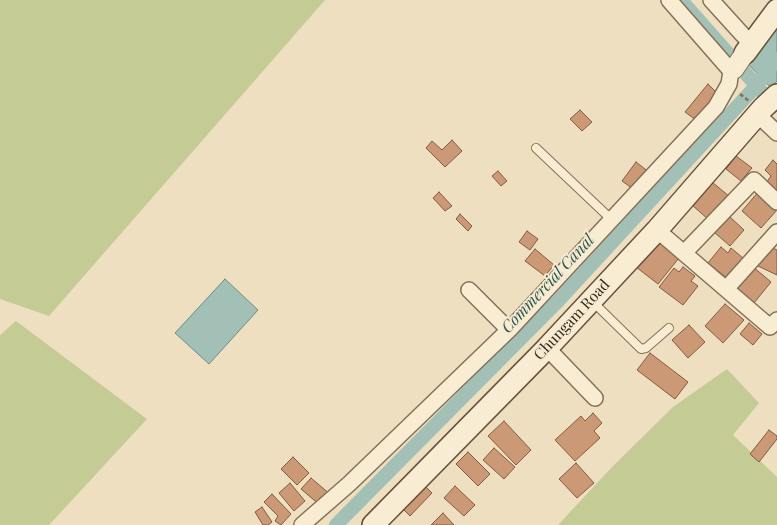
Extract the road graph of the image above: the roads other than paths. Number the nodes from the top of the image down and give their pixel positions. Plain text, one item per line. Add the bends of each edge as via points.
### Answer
1 (669, 0) edge
2 (711, 0) edge
3 (777, 10) edge
4 (740, 59) junction
5 (768, 104) edge
6 (777, 132) edge
7 (536, 148) dead end
8 (777, 202) edge
9 (612, 220) junction
10 (657, 230) junction
11 (777, 232) edge
12 (684, 253) junction
13 (726, 289) junction
14 (469, 290) dead end
15 (591, 300) junction
16 (777, 320) edge
17 (669, 328) dead end
18 (509, 330) junction
19 (546, 348) junction
20 (595, 398) dead end
21 (302, 525) edge
22 (373, 525) edge

1 - 4 street
2 - 4 street
3 - 4 main road
4 - 9 street via 716,107
5 - 6 street
5 - 10 main road, Chungam Road
7 - 9 lane
8 - 12 street via 754,180
9 - 18 street
10 - 12 street
10 - 15 main road, Chungam Road
11 - 13 street
12 - 13 street
13 - 16 street via 770,326
14 - 18 street
15 - 17 lane via 641,349
15 - 19 main road, Chungam Road
18 - 21 street
19 - 20 street
19 - 22 main road, Chungam Road

